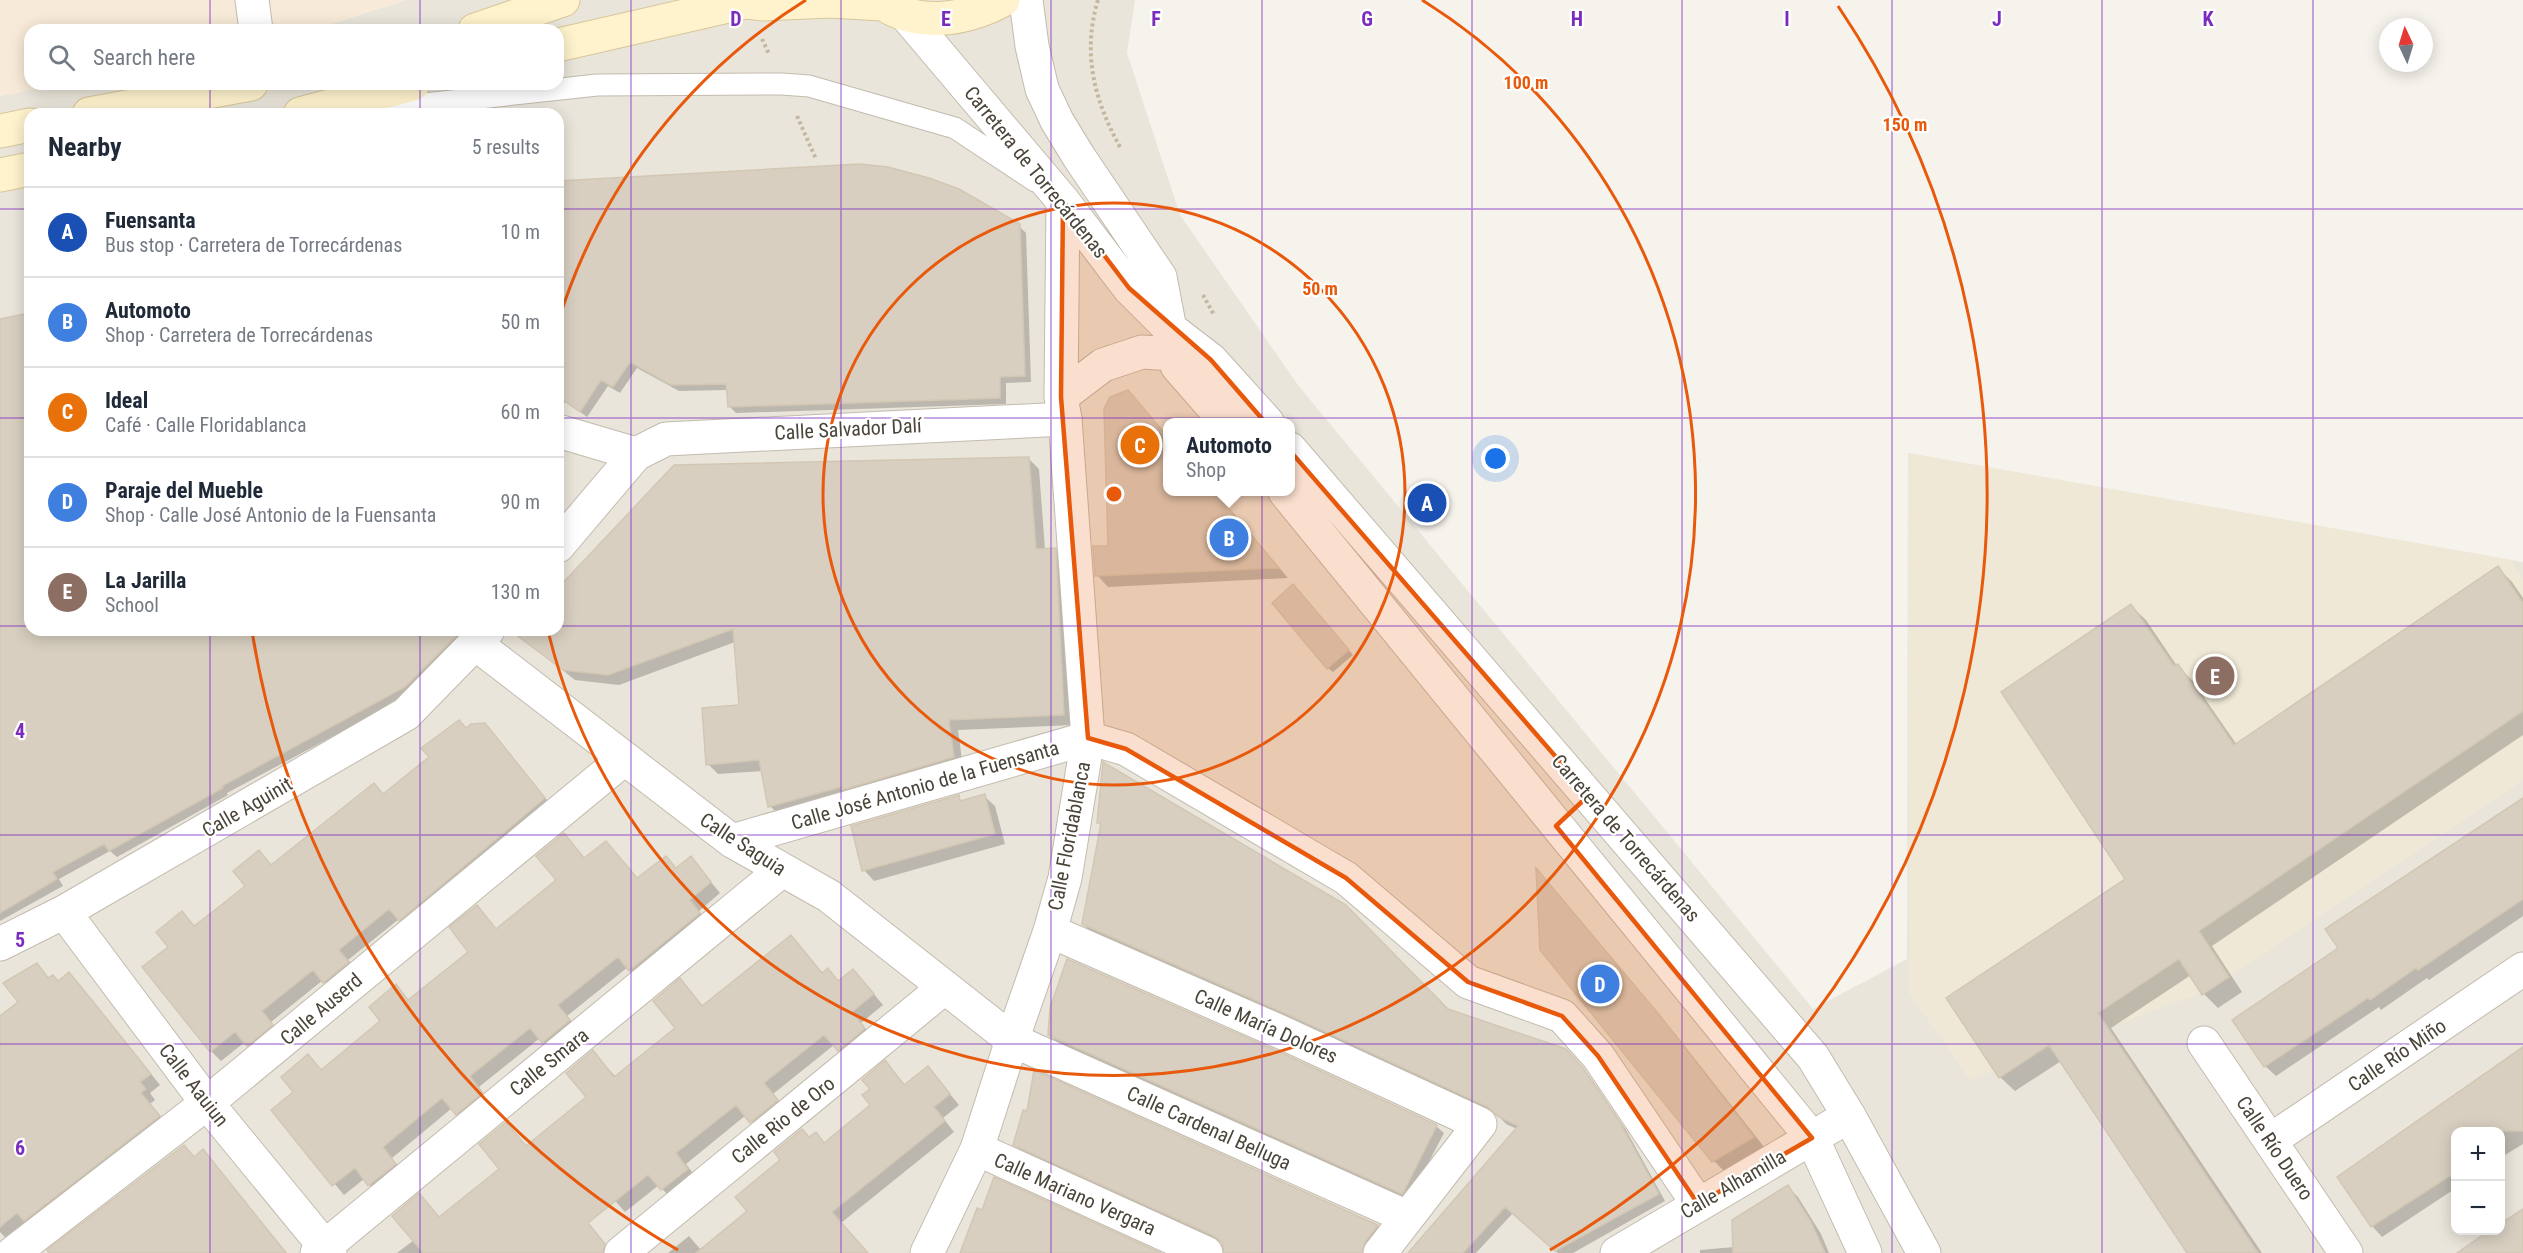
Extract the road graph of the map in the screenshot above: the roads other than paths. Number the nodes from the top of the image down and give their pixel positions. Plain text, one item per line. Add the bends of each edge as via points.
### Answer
1 (252, 0) edge
2 (563, 0) edge
3 (1003, 0) edge
4 (1026, 0) edge
5 (888, 6) edge
6 (255, 24) edge
7 (493, 24) edge
8 (564, 44) edge
9 (564, 89) edge
10 (219, 90) edge
11 (390, 90) edge
12 (551, 90) edge
13 (121, 108) edge
14 (323, 108) edge
15 (385, 108) edge
16 (24, 126) edge
17 (0, 131) edge
18 (24, 170) edge
19 (0, 175) edge
20 (1064, 201) junction
21 (1172, 340) junction
22 (1063, 408) junction
23 (1222, 418) edge
24 (1263, 418) edge
25 (564, 433) edge
26 (636, 454) junction
27 (1295, 455) edge
28 (1288, 496) edge
29 (564, 539) edge
30 (482, 637) edge
31 (1088, 738) junction
32 (624, 759) junction
33 (1588, 795) junction
34 (1556, 826) junction
35 (732, 841) junction
36 (781, 871) junction
37 (64, 912) junction
38 (1050, 932) junction
39 (0, 944) edge
40 (2523, 969) edge
41 (945, 987) junction
42 (1012, 1040) junction
43 (2204, 1043) dead end
44 (207, 1103) junction
45 (1849, 1116) junction
46 (1812, 1138) junction
47 (2271, 1140) junction
48 (977, 1149) junction
49 (1698, 1204) junction
50 (1407, 1217) junction
51 (324, 1251) edge
52 (931, 1252) edge
53 (13, 1253) edge
54 (621, 1253) edge
55 (1206, 1253) edge
56 (1380, 1253) edge
57 (1617, 1253) edge
58 (1865, 1253) edge
59 (1924, 1253) edge
60 (2346, 1253) edge

1 - 6 street
2 - 7 main road
3 - 5 main road via 958,18 932,19
4 - 21 street, Carretera de Torrecárdenas via 1042,90 1079,157 1160,277
5 - 8 main road via 746,2
5 - 20 street, Carretera de Torrecárdenas
9 - 20 lane via 597,85 809,86 955,128
10 - 13 main road
11 - 14 main road
12 - 15 lane
16 - 17 main road
18 - 19 main road
20 - 21 street, Carretera de Torrecárdenas
20 - 22 street, Calle Floridablanca
21 - 22 street via 1102,365
21 - 23 street via 1178,366
21 - 24 street, Carretera de Torrecárdenas via 1211,360
22 - 26 street, Calle Salvador Dalí via 666,439
22 - 31 street, Calle Floridablanca
25 - 26 street
26 - 29 street, Calle Salvador Dalí
27 - 33 street, Carretera de Torrecárdenas
28 - 34 street
30 - 32 street, Calle Saguia
30 - 37 street, Calle Aguinit via 406,714
31 - 35 street, Calle José Antonio de la Fuensanta
31 - 38 street, Calle Floridablanca via 1065,878
31 - 49 street via 1126,749 1346,878 1468,982 1562,1016 1599,1056
32 - 35 street, Calle Saguia
32 - 44 street, Calle Auserd
33 - 34 street
33 - 45 street, Carretera de Torrecárdenas via 1813,1057
34 - 46 street
35 - 36 street, Calle Saguia
36 - 41 street, Calle Saguia via 829,896
36 - 51 street, Calle Smara
37 - 39 street, Calle Aguinit
37 - 44 street, Calle Aauiun
38 - 42 street, Calle Floridablanca
38 - 50 street, Calle María Dolores via 1480,1124
40 - 47 street, Calle Río Miño
41 - 42 street, Calle Saguia
41 - 54 street, Calle Rio de Oro
42 - 48 street, Calle Floridablanca
42 - 50 street, Calle Cardenal Belluga
43 - 47 street, Calle Río Duero
44 - 51 street, Calle Aauiun
44 - 53 street, Calle Auserd
45 - 46 street, Calle Alhamilla
45 - 59 street, Carretera de Torrecárdenas
46 - 49 street, Calle Alhamilla
46 - 58 street
47 - 60 street, Calle Río Duero
48 - 52 street, Calle Floridablanca
48 - 55 street, Calle Mariano Vergara
49 - 57 street, Calle Alhamilla
50 - 56 street

